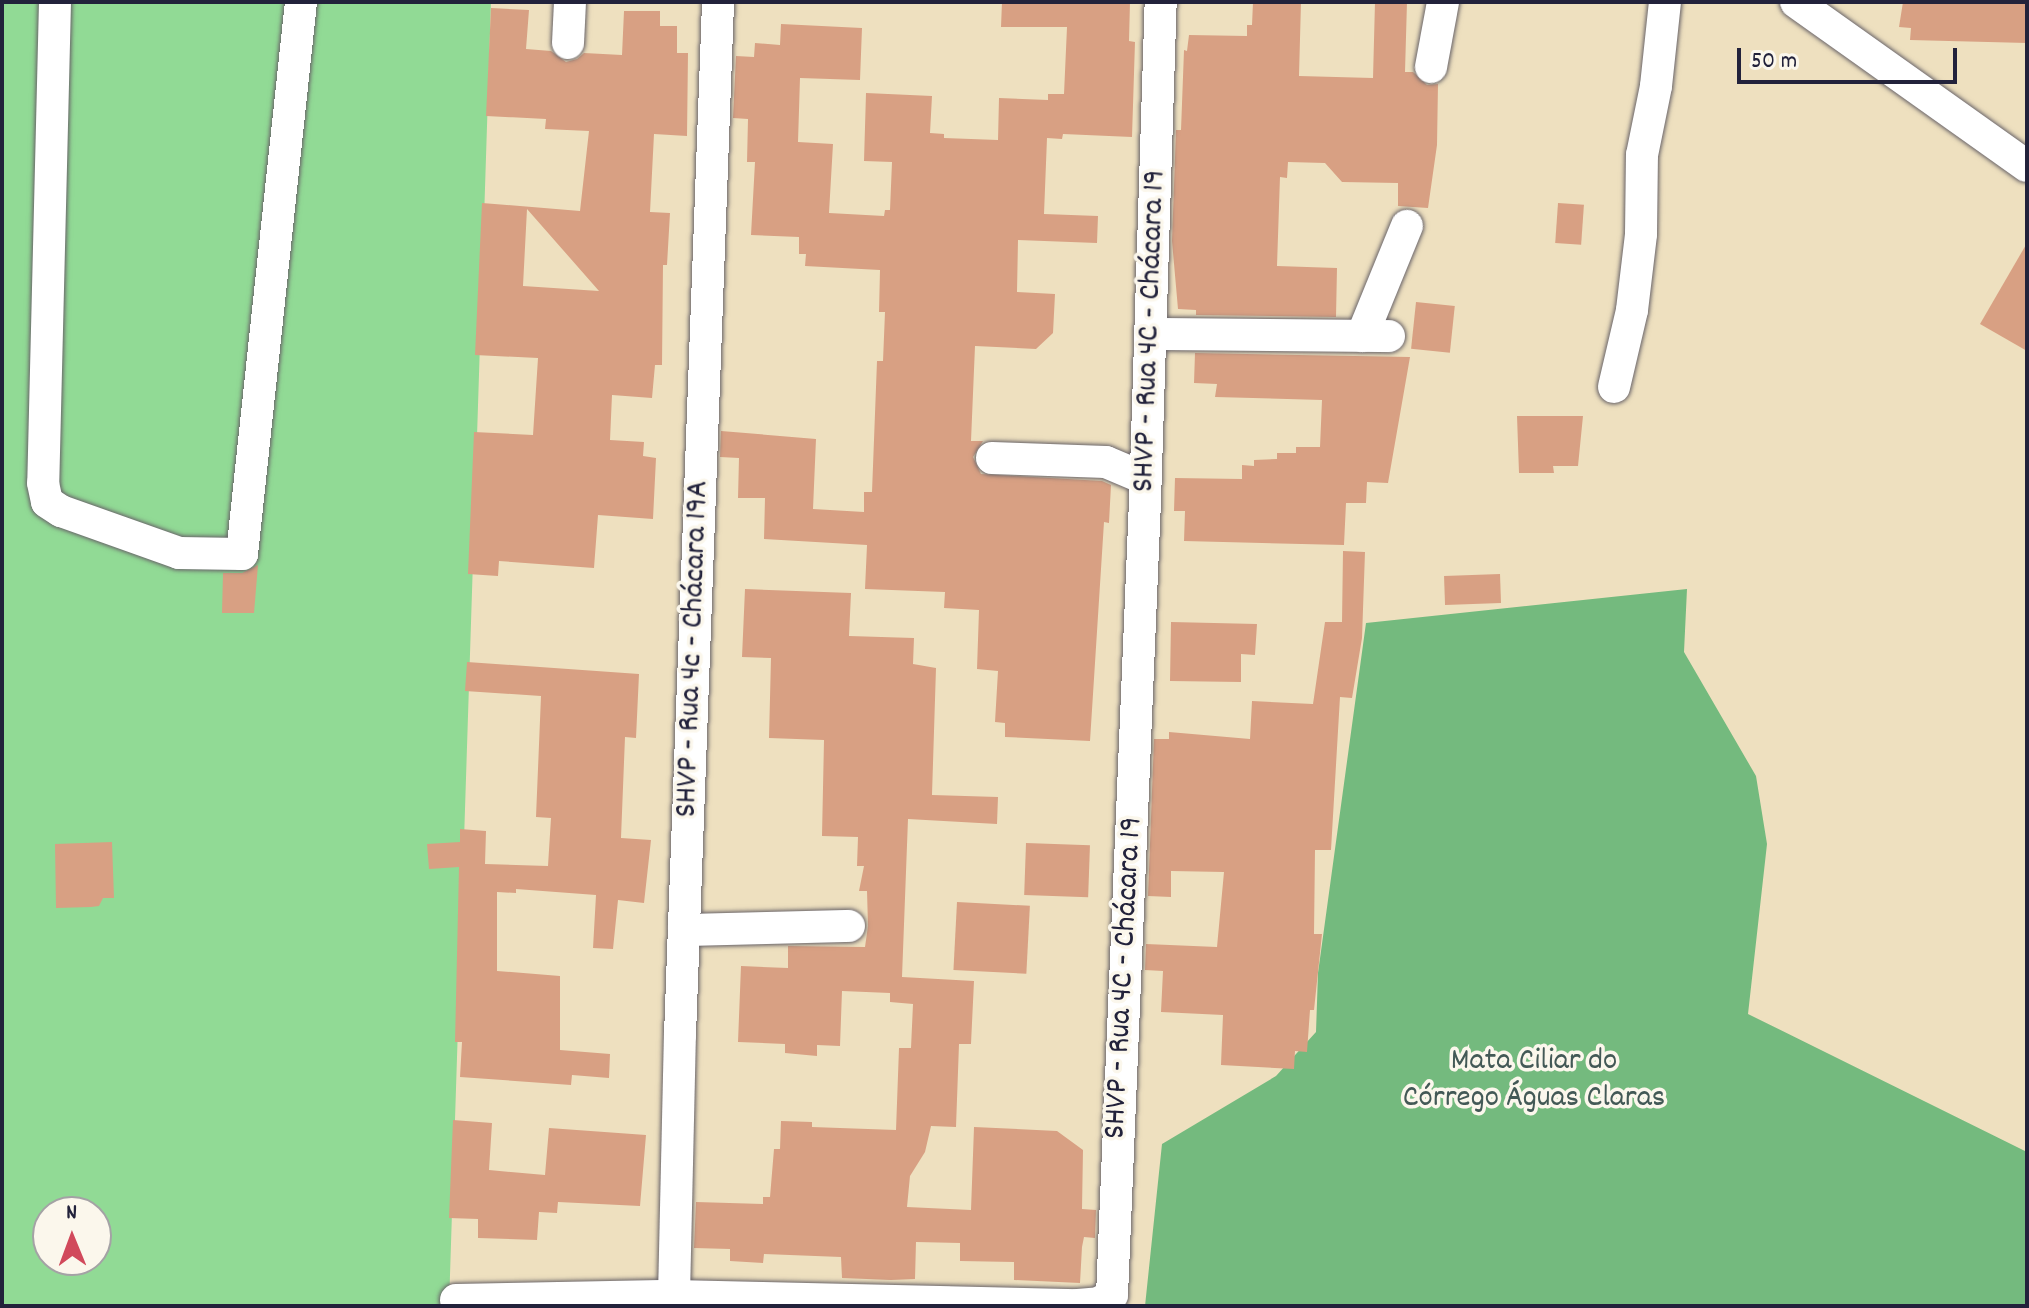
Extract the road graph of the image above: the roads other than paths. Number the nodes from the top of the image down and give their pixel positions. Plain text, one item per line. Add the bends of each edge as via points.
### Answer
1 (55, 2) edge
2 (301, 2) edge
3 (570, 2) edge
4 (718, 2) edge
5 (1161, 2) edge
6 (1443, 2) edge
7 (1665, 2) edge
8 (1796, 2) edge
9 (568, 43) dead end
10 (1431, 67) dead end
11 (2027, 166) edge
12 (1407, 226) dead end
13 (1151, 334) junction
14 (1614, 387) dead end
15 (992, 458) dead end
16 (1146, 479) junction
17 (849, 926) dead end
18 (684, 930) junction
19 (674, 1296) junction
20 (456, 1300) dead end

1 - 2 street via 43,483 47,502 179,553 242,554
3 - 9 street
4 - 18 street, SHVP - Rua 4c - Chácara 19A
5 - 13 street, SHVP - Rua 4C - Chácara 19
6 - 10 street
7 - 14 street via 1642,155 1641,234 1632,310
8 - 11 street
12 - 13 street via 1375,336
13 - 16 street, SHVP - Rua 4C - Chácara 19
15 - 16 street via 1106,462
16 - 19 street, SHVP - Rua 4C - Chácara 19 via 1112,1295 1099,1303 1078,1305
17 - 18 street
18 - 19 street, SHVP - Rua 4c - Chácara 19A
19 - 20 street, SHVP - Rua 4C - Chácara 19

